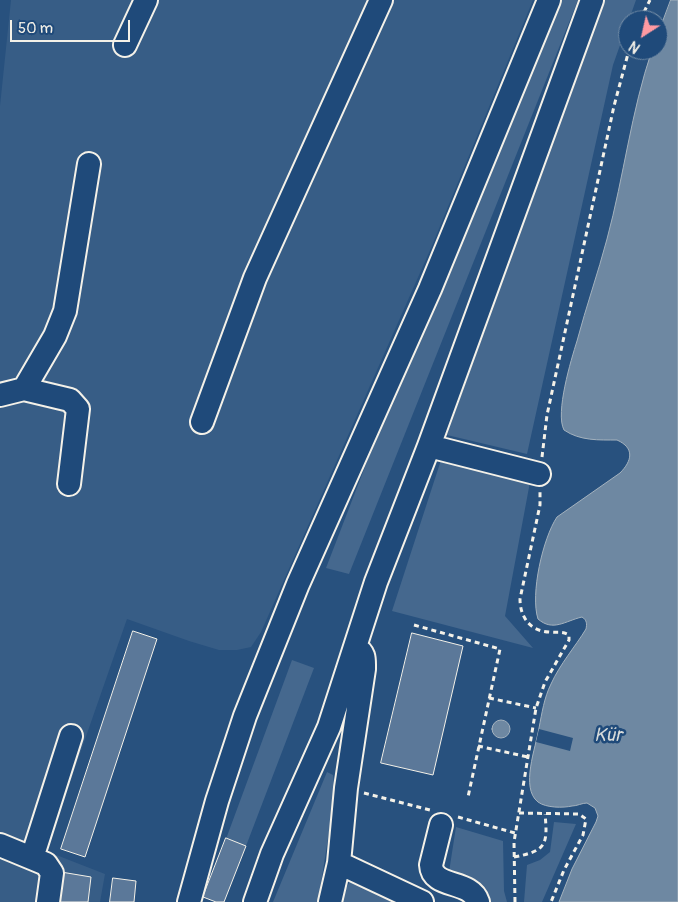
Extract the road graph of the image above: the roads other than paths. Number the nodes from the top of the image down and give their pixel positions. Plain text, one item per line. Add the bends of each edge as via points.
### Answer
1 (146, 0) edge
2 (381, 0) edge
3 (549, 0) edge
4 (592, 0) edge
5 (125, 46) dead end
6 (89, 164) dead end
7 (24, 389) junction
8 (0, 394) edge
9 (202, 422) dead end
10 (428, 446) junction
11 (540, 474) dead end
12 (69, 484) dead end
13 (355, 648) junction
14 (71, 736) dead end
15 (441, 825) dead end
16 (0, 845) edge
17 (32, 858) junction
18 (339, 863) junction
19 (48, 902) edge
20 (189, 902) edge
21 (255, 902) edge
22 (330, 902) edge
23 (422, 902) edge
24 (478, 902) edge

1 - 5 street
2 - 9 street via 255,278
3 - 20 street via 430,290 298,584 245,716 216,801
4 - 10 street
6 - 7 street via 64,312 55,336
7 - 8 street
7 - 12 street via 70,400 78,409
10 - 11 street
10 - 13 street via 376,582
13 - 18 street via 362,651 364,669 346,788
13 - 21 street via 329,727 272,854
14 - 17 street
15 - 24 street via 431,872 436,878 472,892
16 - 17 street
17 - 19 street via 46,864 52,874
18 - 22 street
18 - 23 street

